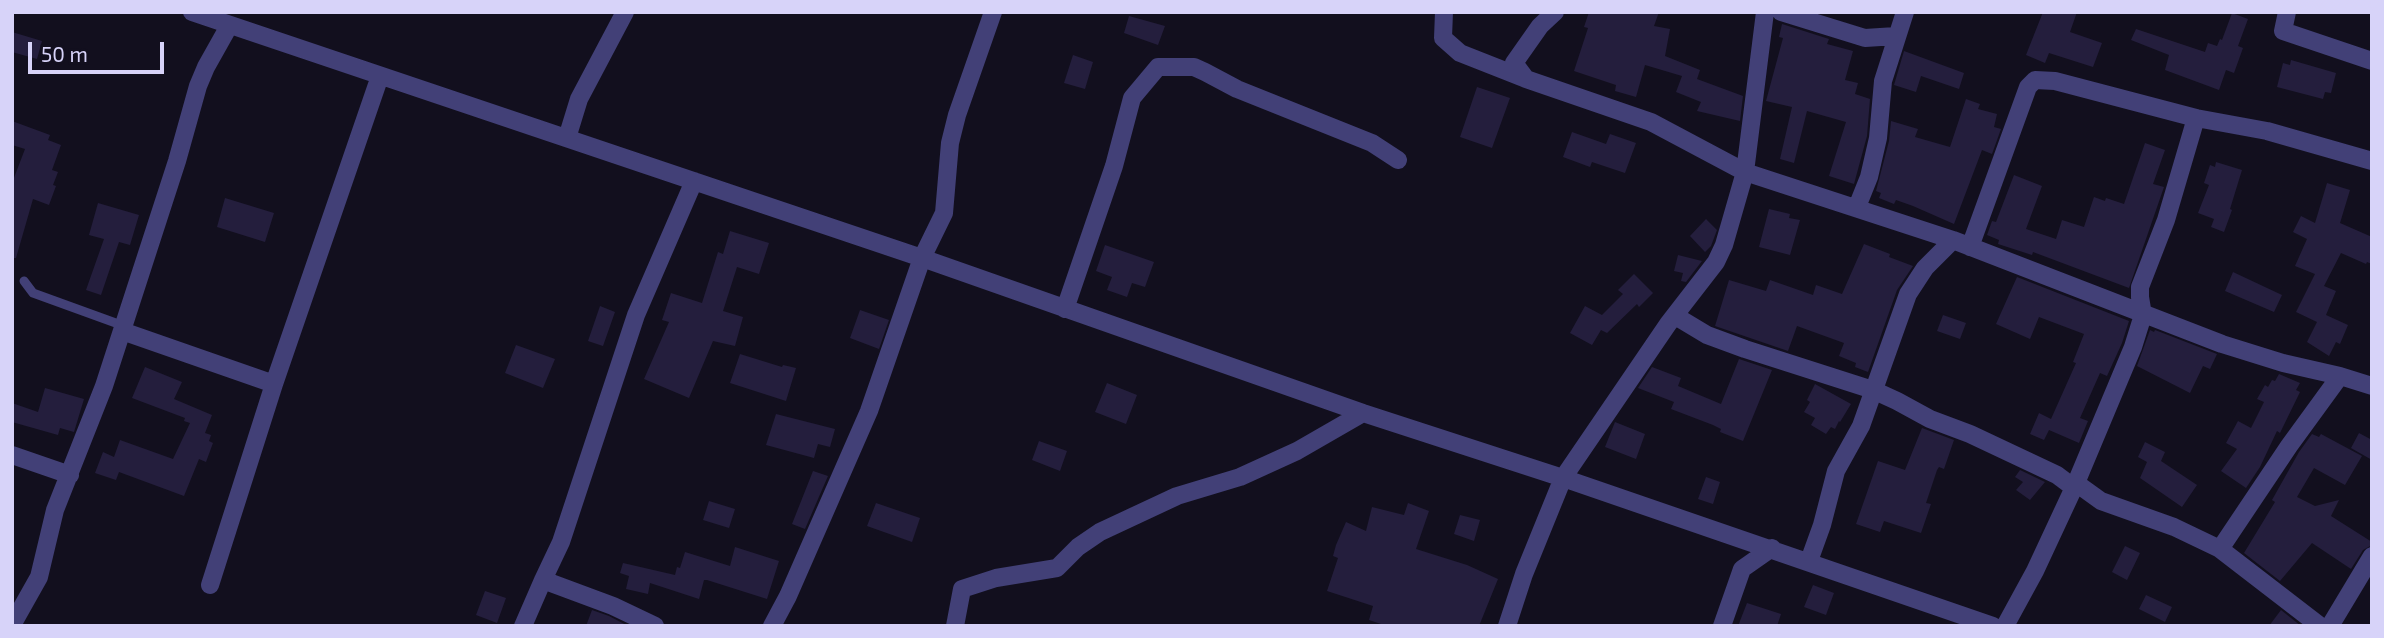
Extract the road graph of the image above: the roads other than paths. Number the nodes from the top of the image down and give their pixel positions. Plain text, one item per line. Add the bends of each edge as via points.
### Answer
1 (192, 12) edge
2 (625, 12) edge
3 (993, 12) edge
4 (1444, 12) edge
5 (1555, 12) edge
6 (1765, 12) edge
7 (1781, 12) edge
8 (1905, 12) edge
9 (2287, 12) edge
10 (229, 26) junction
11 (1896, 36) junction
12 (2372, 61) edge
13 (380, 76) junction
14 (1526, 79) junction
15 (2196, 118) junction
16 (567, 138) junction
17 (1398, 160) dead end
18 (2372, 161) edge
19 (1745, 172) junction
20 (694, 181) junction
21 (1857, 207) junction
22 (1953, 240) junction
23 (1970, 247) junction
24 (922, 258) junction
25 (24, 281) dead end
26 (1065, 309) junction
27 (1677, 313) junction
28 (2143, 315) junction
29 (123, 328) junction
30 (2340, 376) junction
31 (274, 384) junction
32 (2372, 386) edge
33 (1873, 390) junction
34 (1363, 413) junction
35 (12, 455) edge
36 (70, 475) junction
37 (1563, 478) junction
38 (2074, 485) junction
39 (1772, 548) junction
40 (2220, 549) junction
41 (2372, 556) edge
42 (1809, 561) junction
43 (543, 580) junction
44 (210, 585) dead end
45 (1953, 619) edge
46 (12, 625) edge
47 (523, 626) edge
48 (655, 626) edge
49 (772, 626) edge
50 (955, 626) edge
51 (1507, 626) edge
52 (1722, 626) edge
53 (1993, 626) edge
54 (2005, 626) edge
55 (2320, 626) edge
56 (2330, 626) edge

1 - 10 street
2 - 16 street via 579,99
3 - 24 street via 950,143 944,213
4 - 14 street via 1443,38 1460,53
5 - 14 street via 1514,63
6 - 19 street
7 - 11 street via 1865,38
8 - 11 street
9 - 12 street via 2283,31
10 - 13 street
10 - 29 street via 198,86
11 - 21 street via 1883,80 1875,151
13 - 16 street
13 - 31 street
14 - 19 street via 1651,122
15 - 18 street via 2267,131
15 - 23 street via 2035,80 2025,96
15 - 28 street via 2166,220 2140,287
16 - 20 street
17 - 26 street via 1372,143 1194,67 1158,67 1132,98
19 - 21 street
19 - 27 street via 1724,245
20 - 24 street
20 - 43 street via 636,315 561,542
21 - 22 street
22 - 23 street
22 - 33 street via 1914,283
23 - 28 street
24 - 26 street
24 - 49 street via 870,411
25 - 29 lane via 33,293
26 - 34 street
27 - 33 street via 1707,335
27 - 37 street
28 - 30 street via 2270,359
28 - 38 street
29 - 31 street
29 - 36 street
30 - 32 street
30 - 40 street
31 - 44 street
33 - 38 street
33 - 42 street via 1861,426 1836,471
34 - 37 street
34 - 50 street via 1240,477 1177,496 1100,532 1056,568 961,589
35 - 36 street
36 - 46 street via 55,510 39,576
37 - 39 street
37 - 51 street
38 - 40 street via 2101,501
38 - 54 street
39 - 42 street
39 - 52 street via 1742,569
40 - 55 street
41 - 56 street
42 - 45 street
43 - 47 street
43 - 48 street
45 - 53 street

